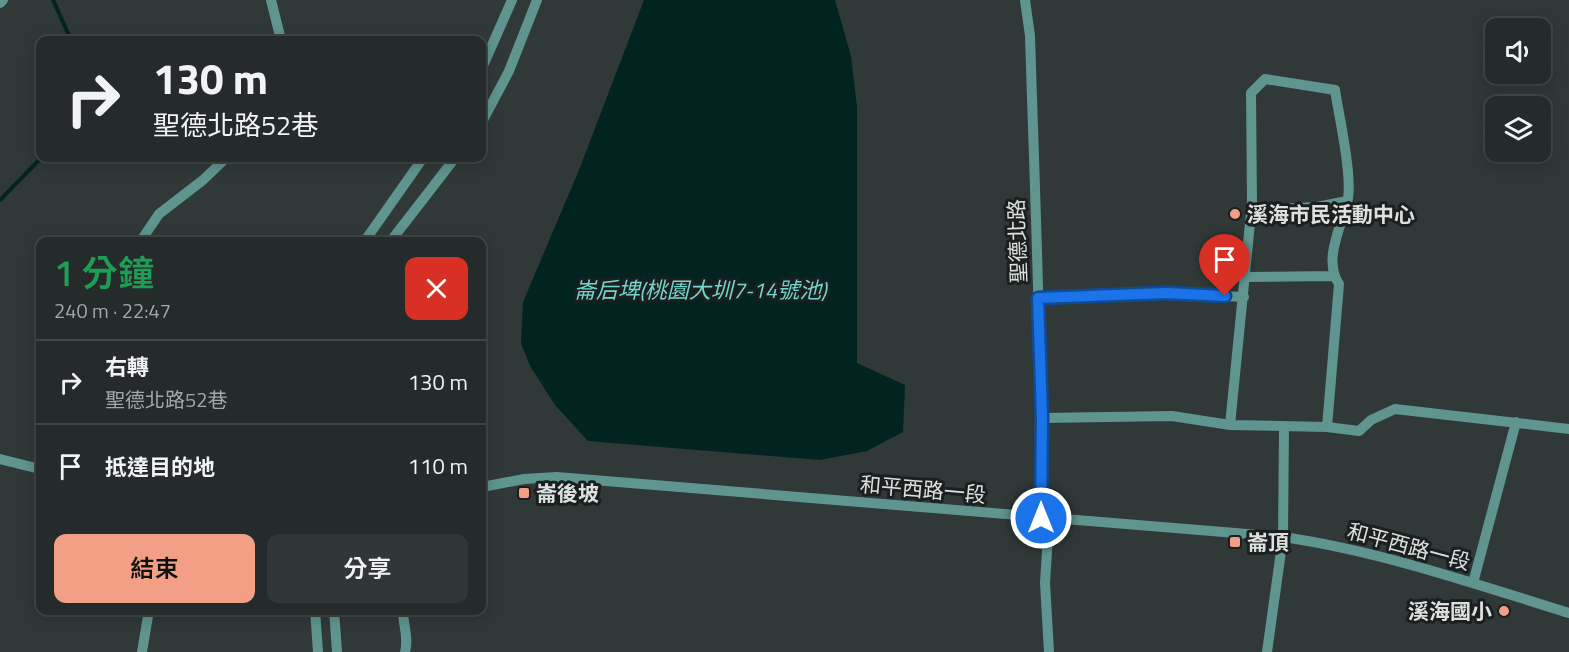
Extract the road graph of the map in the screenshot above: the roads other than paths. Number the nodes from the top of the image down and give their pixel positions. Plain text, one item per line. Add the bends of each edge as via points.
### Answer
1 (271, 0) edge
2 (512, 0) edge
3 (537, 0) edge
4 (1025, 0) edge
5 (280, 36) edge
6 (486, 59) edge
7 (486, 114) edge
8 (222, 162) edge
9 (420, 162) edge
10 (452, 162) edge
11 (1347, 201) junction
12 (1252, 210) junction
13 (144, 237) edge
14 (368, 237) edge
15 (394, 237) edge
16 (1334, 276) junction
17 (1246, 277) junction
18 (1244, 297) junction
19 (1038, 298) junction
20 (1042, 418) junction
21 (1516, 422) junction
22 (1230, 425) junction
23 (1284, 427) junction
24 (1327, 427) junction
25 (1569, 429) edge
26 (0, 459) edge
27 (36, 468) edge
28 (486, 486) edge
29 (1045, 518) junction
30 (1283, 537) junction
31 (1473, 584) junction
32 (1569, 613) edge
33 (148, 615) edge
34 (315, 615) edge
35 (334, 615) edge
36 (403, 615) edge
37 (142, 652) edge
38 (318, 652) edge
39 (337, 652) edge
40 (405, 652) edge
41 (1049, 652) edge
42 (1267, 652) edge

1 - 5 street
2 - 6 street
3 - 7 street via 509,71
4 - 19 street, 聖德北路 via 1030,36
8 - 13 street via 159,214
9 - 14 street
10 - 15 street
11 - 12 street via 1317,207
11 - 12 street via 1335,90 1265,79 1251,93
11 - 16 street via 1337,232
12 - 17 street
16 - 17 street
16 - 24 street via 1339,284
17 - 18 street
18 - 19 street via 1166,293
18 - 22 street
19 - 20 street, 聖德北路
20 - 22 street via 1172,416
20 - 29 street, 聖德北路
21 - 24 street via 1395,410 1371,420 1359,431
21 - 25 street
21 - 31 street
22 - 23 street
23 - 24 street
23 - 30 street
26 - 27 street
28 - 29 street, 和平西路一段 via 558,477
29 - 30 street, 和平西路一段
29 - 41 street, 聖德北路
30 - 31 street, 和平西路一段 via 1324,543
30 - 42 street
31 - 32 street, 和平西路一段
33 - 37 street
34 - 38 street
35 - 39 street
36 - 40 street via 409,639

